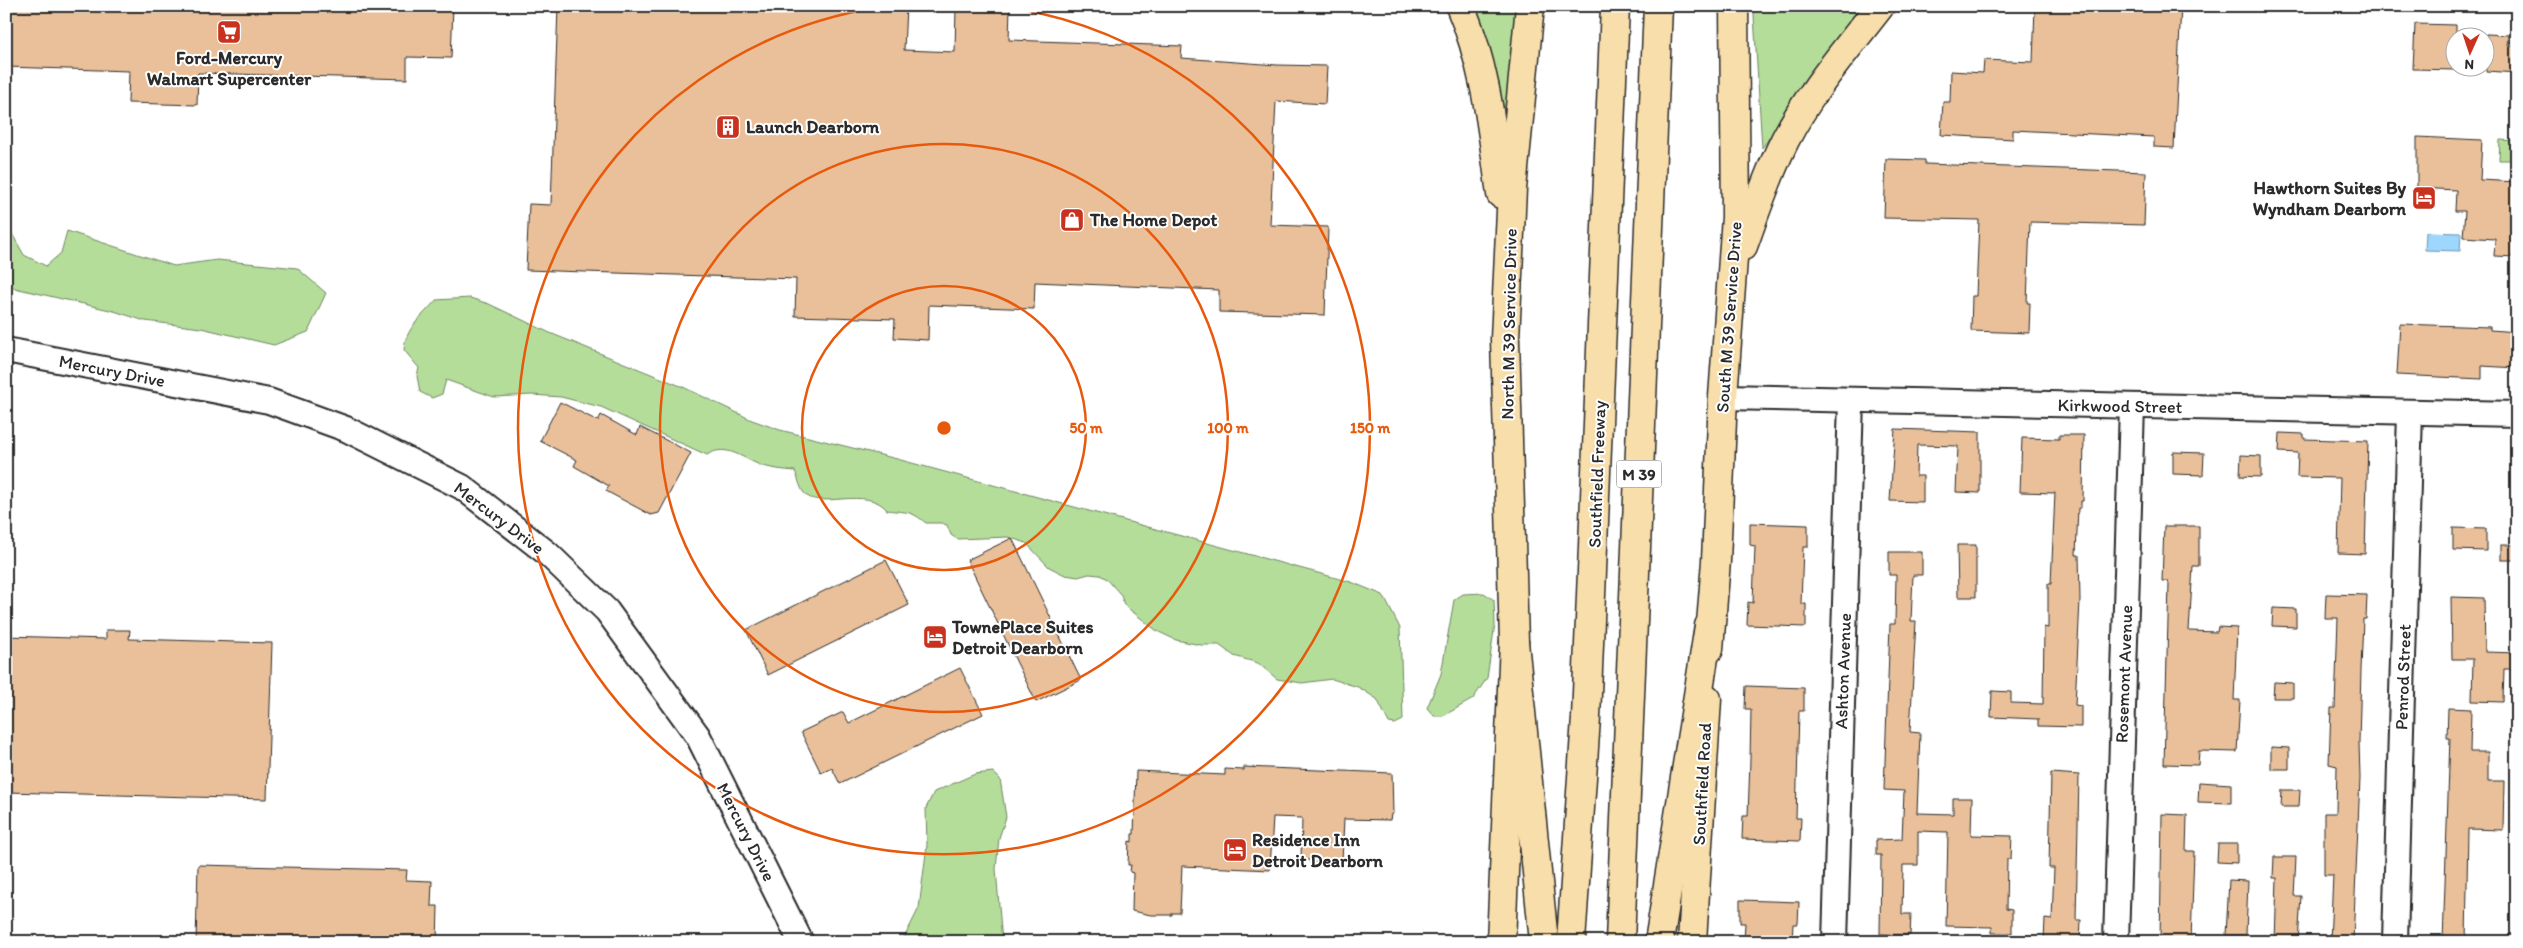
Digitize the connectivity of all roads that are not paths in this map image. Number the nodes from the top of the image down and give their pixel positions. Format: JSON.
{"nodes":[{"id":1,"x":1460,"y":6,"type":"edge"},
{"id":2,"x":1530,"y":6,"type":"edge"},
{"id":3,"x":1615,"y":6,"type":"edge"},
{"id":4,"x":1658,"y":6,"type":"edge"},
{"id":5,"x":1734,"y":6,"type":"edge"},
{"id":6,"x":1880,"y":6,"type":"edge"},
{"id":7,"x":1731,"y":299,"type":"junction"},
{"id":8,"x":1505,"y":339,"type":"junction"},
{"id":9,"x":6,"y":350,"type":"edge"},
{"id":10,"x":1723,"y":397,"type":"junction"},
{"id":11,"x":1851,"y":400,"type":"junction"},
{"id":12,"x":2132,"y":406,"type":"junction"},
{"id":13,"x":2410,"y":412,"type":"junction"},
{"id":14,"x":2517,"y":414,"type":"edge"},
{"id":15,"x":1710,"y":626,"type":"junction"},
{"id":16,"x":1514,"y":642,"type":"junction"},
{"id":17,"x":801,"y":942,"type":"edge"},
{"id":18,"x":1501,"y":942,"type":"edge"},
{"id":19,"x":1544,"y":942,"type":"edge"},
{"id":20,"x":1571,"y":942,"type":"edge"},
{"id":21,"x":1620,"y":942,"type":"edge"},
{"id":22,"x":1659,"y":942,"type":"edge"},
{"id":23,"x":1692,"y":942,"type":"edge"},
{"id":24,"x":1835,"y":942,"type":"edge"},
{"id":25,"x":2116,"y":942,"type":"edge"},
{"id":26,"x":2396,"y":942,"type":"edge"}],
"edges":[{"from":1,"to":8,"type":"main road"},
{"from":2,"to":8,"type":"main road","name":"North M 39 Service Drive"},
{"from":3,"to":20,"type":"main road","name":"Southfield Freeway","number":"M 39"},
{"from":4,"to":21,"type":"main road","number":"M 39"},
{"from":5,"to":7,"type":"main road","name":"South M 39 Service Drive"},
{"from":6,"to":7,"type":"main road"},
{"from":7,"to":10,"type":"main road","name":"South M 39 Service Drive"},
{"from":8,"to":16,"type":"main road","name":"North M 39 Service Drive"},
{"from":9,"to":17,"type":"street","name":"Mercury Drive"},
{"from":10,"to":11,"type":"street","name":"Kirkwood Street"},
{"from":10,"to":15,"type":"main road","name":"South M 39 Service Drive"},
{"from":11,"to":12,"type":"street","name":"Kirkwood Street"},
{"from":11,"to":24,"type":"street","name":"Ashton Avenue"},
{"from":12,"to":13,"type":"street","name":"Kirkwood Street"},
{"from":12,"to":25,"type":"street","name":"Rosemont Avenue"},
{"from":13,"to":14,"type":"street","name":"Kirkwood Street"},
{"from":13,"to":26,"type":"street","name":"Penrod Street"},
{"from":15,"to":22,"type":"main road"},
{"from":15,"to":23,"type":"main road","name":"Southfield Road"},
{"from":16,"to":18,"type":"main road"},
{"from":16,"to":19,"type":"main road"}]}
